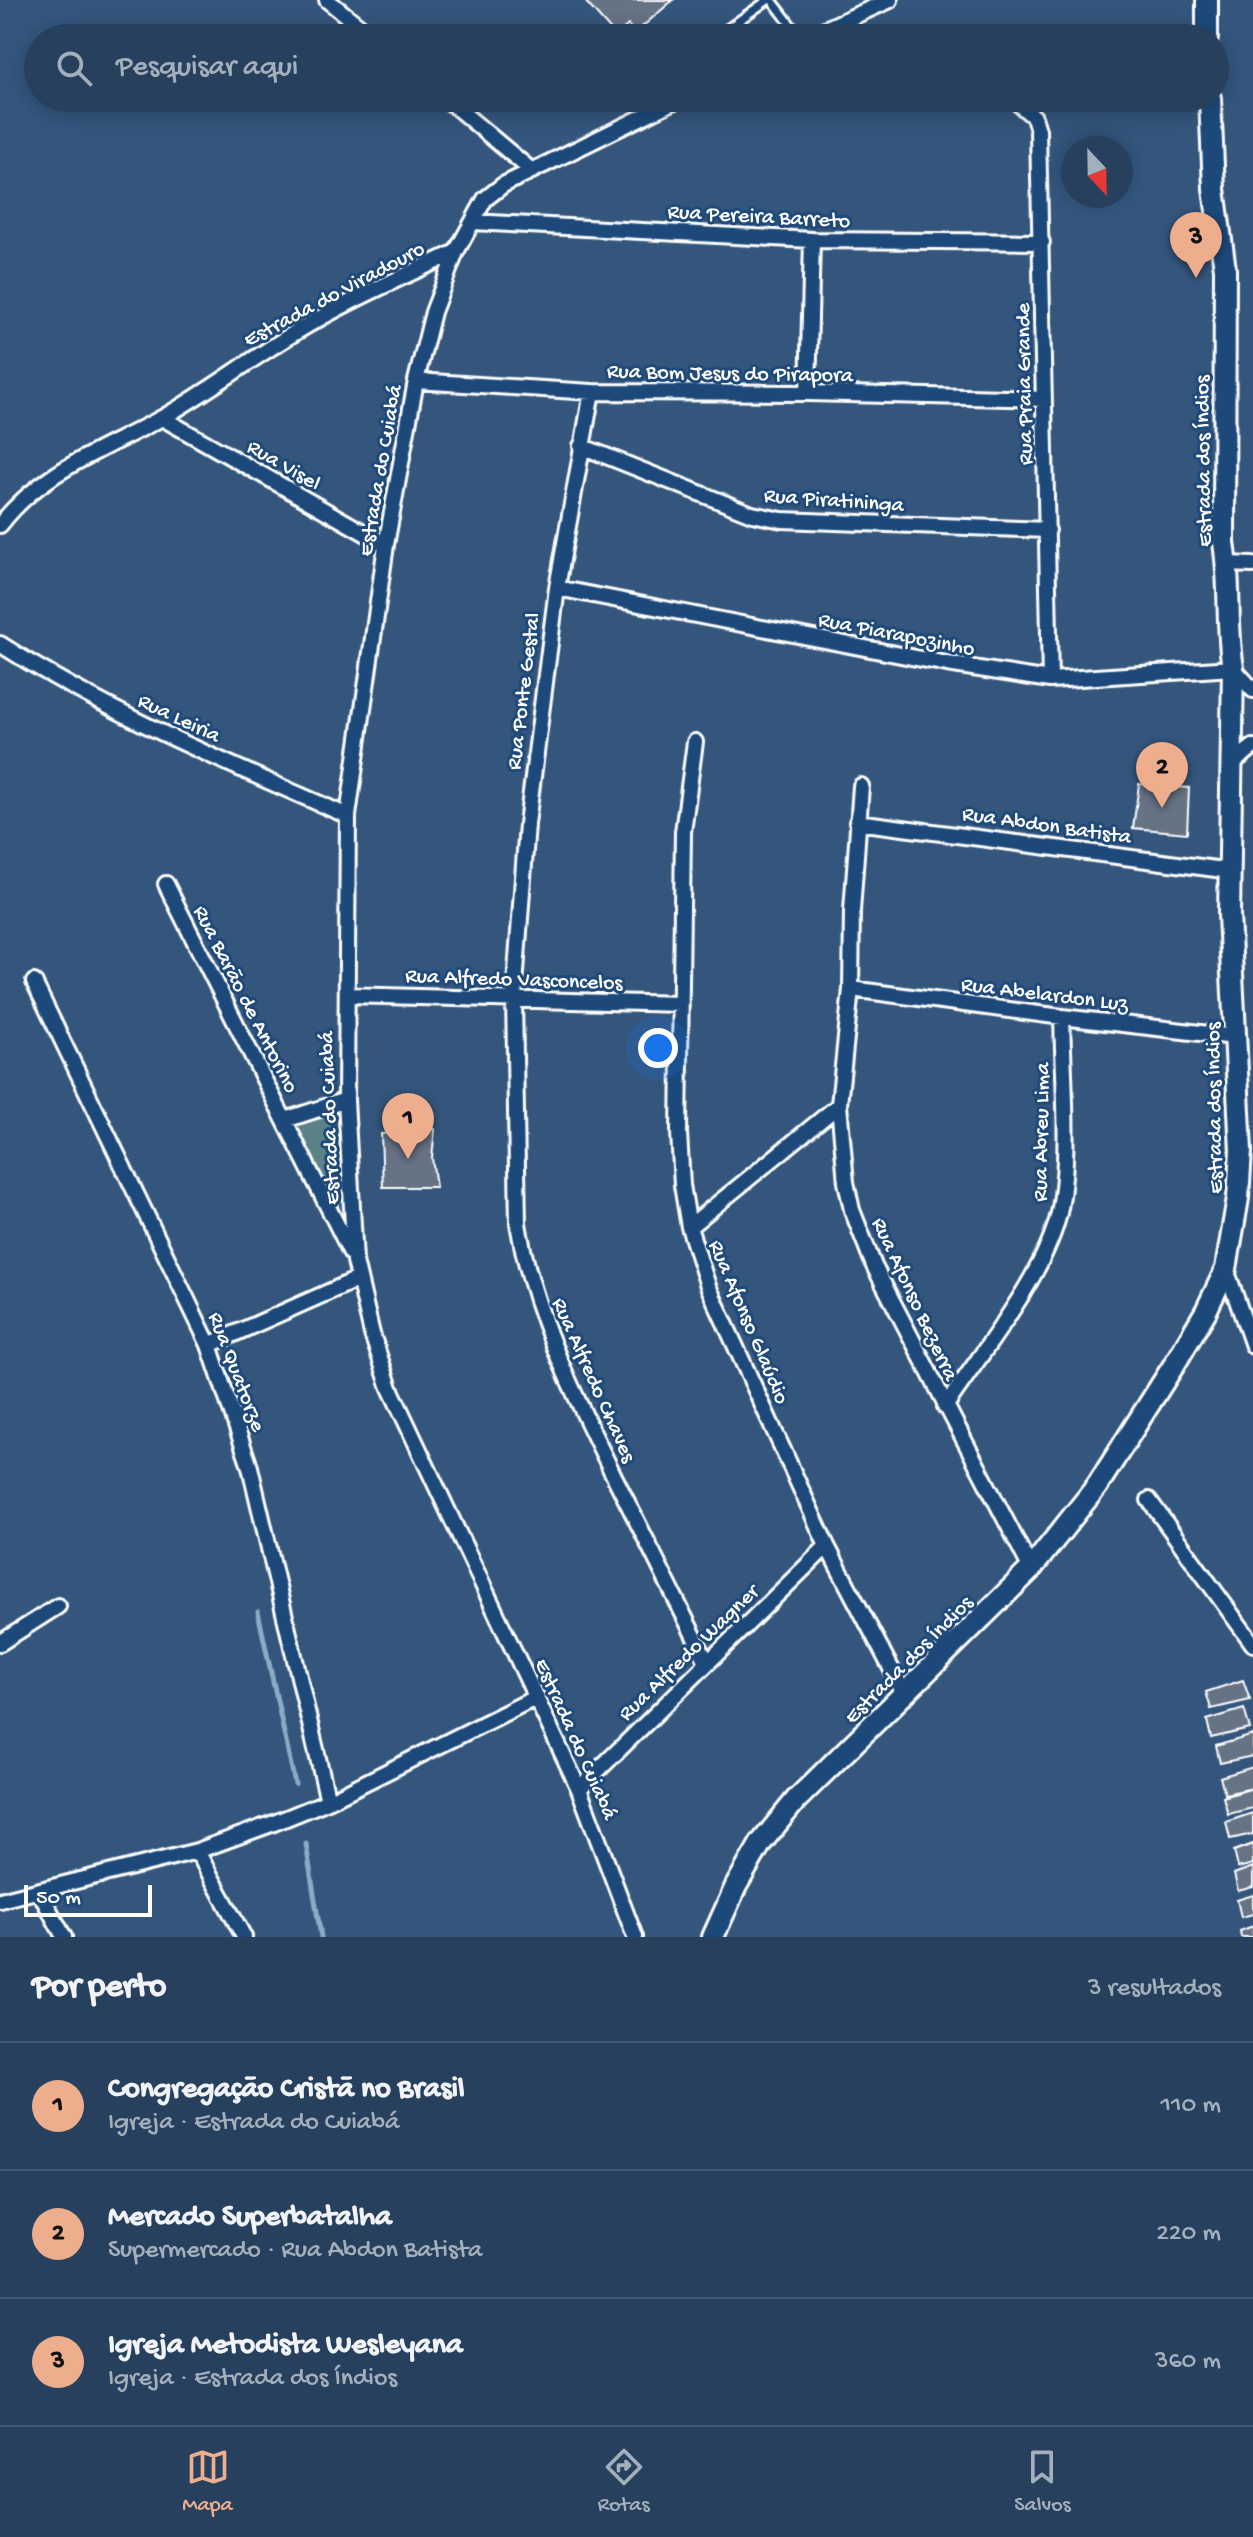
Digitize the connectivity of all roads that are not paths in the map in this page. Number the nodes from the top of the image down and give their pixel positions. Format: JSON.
{"nodes":[{"id":1,"x":327,"y":0,"type":"edge"},
{"id":2,"x":770,"y":0,"type":"edge"},
{"id":3,"x":890,"y":0,"type":"edge"},
{"id":4,"x":1207,"y":0,"type":"edge"},
{"id":5,"x":357,"y":24,"type":"edge"},
{"id":6,"x":735,"y":24,"type":"edge"},
{"id":7,"x":791,"y":24,"type":"edge"},
{"id":8,"x":835,"y":24,"type":"edge"},
{"id":9,"x":1207,"y":24,"type":"edge"},
{"id":10,"x":462,"y":112,"type":"edge"},
{"id":11,"x":652,"y":112,"type":"edge"},
{"id":12,"x":1028,"y":112,"type":"edge"},
{"id":13,"x":1211,"y":112,"type":"edge"},
{"id":14,"x":532,"y":171,"type":"junction"},
{"id":15,"x":473,"y":222,"type":"junction"},
{"id":16,"x":812,"y":240,"type":"junction"},
{"id":17,"x":1042,"y":242,"type":"junction"},
{"id":18,"x":456,"y":252,"type":"junction"},
{"id":19,"x":416,"y":381,"type":"junction"},
{"id":20,"x":592,"y":392,"type":"junction"},
{"id":21,"x":808,"y":393,"type":"junction"},
{"id":22,"x":1044,"y":399,"type":"junction"},
{"id":23,"x":162,"y":418,"type":"junction"},
{"id":24,"x":581,"y":446,"type":"junction"},
{"id":25,"x":0,"y":525,"type":"edge"},
{"id":26,"x":1048,"y":530,"type":"junction"},
{"id":27,"x":386,"y":545,"type":"junction"},
{"id":28,"x":1228,"y":564,"type":"junction"},
{"id":29,"x":1253,"y":565,"type":"edge"},
{"id":30,"x":557,"y":588,"type":"junction"},
{"id":31,"x":0,"y":644,"type":"edge"},
{"id":32,"x":1233,"y":668,"type":"junction"},
{"id":33,"x":1050,"y":680,"type":"junction"},
{"id":34,"x":1253,"y":690,"type":"edge"},
{"id":35,"x":695,"y":742,"type":"dead end"},
{"id":36,"x":1253,"y":747,"type":"edge"},
{"id":37,"x":1230,"y":765,"type":"junction"},
{"id":38,"x":861,"y":786,"type":"dead end"},
{"id":39,"x":348,"y":816,"type":"junction"},
{"id":40,"x":857,"y":822,"type":"junction"},
{"id":41,"x":1231,"y":871,"type":"junction"},
{"id":42,"x":166,"y":884,"type":"dead end"},
{"id":43,"x":34,"y":982,"type":"dead end"},
{"id":44,"x":851,"y":989,"type":"junction"},
{"id":45,"x":347,"y":995,"type":"junction"},
{"id":46,"x":514,"y":999,"type":"junction"},
{"id":47,"x":680,"y":1004,"type":"junction"},
{"id":48,"x":1062,"y":1017,"type":"junction"},
{"id":49,"x":1235,"y":1037,"type":"junction"},
{"id":50,"x":346,"y":1100,"type":"junction"},
{"id":51,"x":839,"y":1105,"type":"junction"},
{"id":52,"x":285,"y":1120,"type":"junction"},
{"id":53,"x":689,"y":1227,"type":"junction"},
{"id":54,"x":355,"y":1261,"type":"junction"},
{"id":55,"x":1226,"y":1269,"type":"junction"},
{"id":56,"x":358,"y":1279,"type":"junction"},
{"id":57,"x":209,"y":1345,"type":"junction"},
{"id":58,"x":1253,"y":1346,"type":"edge"},
{"id":59,"x":945,"y":1407,"type":"junction"},
{"id":60,"x":1149,"y":1500,"type":"dead end"},
{"id":61,"x":827,"y":1546,"type":"junction"},
{"id":62,"x":1031,"y":1569,"type":"junction"},
{"id":63,"x":58,"y":1606,"type":"dead end"},
{"id":64,"x":0,"y":1643,"type":"edge"},
{"id":65,"x":1253,"y":1644,"type":"edge"},
{"id":66,"x":707,"y":1662,"type":"junction"},
{"id":67,"x":905,"y":1695,"type":"junction"},
{"id":68,"x":537,"y":1697,"type":"junction"},
{"id":69,"x":579,"y":1789,"type":"junction"},
{"id":70,"x":328,"y":1801,"type":"junction"},
{"id":71,"x":197,"y":1851,"type":"junction"},
{"id":72,"x":39,"y":1891,"type":"junction"},
{"id":73,"x":0,"y":1900,"type":"edge"},
{"id":74,"x":64,"y":1937,"type":"edge"},
{"id":75,"x":244,"y":1937,"type":"edge"},
{"id":76,"x":635,"y":1937,"type":"edge"},
{"id":77,"x":713,"y":1937,"type":"edge"}],
"edges":[{"from":1,"to":5,"type":"street"},
{"from":2,"to":6,"type":"lane"},
{"from":2,"to":7,"type":"lane"},
{"from":3,"to":8,"type":"street"},
{"from":4,"to":9,"type":"street"},
{"from":10,"to":14,"type":"street"},
{"from":11,"to":14,"type":"street","name":"Estrada do Viradouro"},
{"from":12,"to":17,"type":"street","name":"Rua Praia Grande"},
{"from":13,"to":28,"type":"street","name":"Estrada dos Índios"},
{"from":14,"to":15,"type":"street","name":"Estrada do Viradouro"},
{"from":15,"to":16,"type":"street","name":"Rua Pereira Barreto"},
{"from":15,"to":18,"type":"street","name":"Estrada do Viradouro"},
{"from":16,"to":17,"type":"street","name":"Rua Pereira Barreto"},
{"from":16,"to":21,"type":"street"},
{"from":17,"to":22,"type":"street","name":"Rua Praia Grande"},
{"from":18,"to":19,"type":"street","name":"Estrada do Cuiabá"},
{"from":18,"to":23,"type":"street","name":"Estrada do Viradouro"},
{"from":19,"to":20,"type":"street","name":"Rua Bom Jesus do Pirapora"},
{"from":19,"to":27,"type":"street","name":"Estrada do Cuiabá"},
{"from":20,"to":21,"type":"street","name":"Rua Bom Jesus do Pirapora"},
{"from":20,"to":24,"type":"street","name":"Rua Ponte Gestal"},
{"from":21,"to":22,"type":"street","name":"Rua Bom Jesus do Pirapora"},
{"from":22,"to":26,"type":"street","name":"Rua Praia Grande"},
{"from":23,"to":25,"type":"street","name":"Estrada do Viradouro"},
{"from":23,"to":27,"type":"street","name":"Rua Visel"},
{"from":24,"to":26,"type":"street","name":"Rua Piratininga"},
{"from":24,"to":30,"type":"street","name":"Rua Ponte Gestal"},
{"from":26,"to":33,"type":"street","name":"Rua Praia Grande"},
{"from":27,"to":39,"type":"street","name":"Estrada do Cuiabá"},
{"from":28,"to":29,"type":"street"},
{"from":28,"to":32,"type":"street","name":"Estrada dos Índios"},
{"from":30,"to":33,"type":"street","name":"Rua Piarapozinho"},
{"from":30,"to":46,"type":"street","name":"Rua Ponte Gestal"},
{"from":31,"to":39,"type":"street","name":"Rua Leiria"},
{"from":32,"to":33,"type":"street","name":"Rua Piarapozinho"},
{"from":32,"to":34,"type":"street"},
{"from":32,"to":37,"type":"street","name":"Estrada dos Índios"},
{"from":35,"to":47,"type":"street","name":"Rua Afonso Glaúdio"},
{"from":36,"to":37,"type":"street"},
{"from":37,"to":41,"type":"street","name":"Estrada dos Índios"},
{"from":38,"to":40,"type":"street","name":"Rua Afonso Bezerra"},
{"from":39,"to":45,"type":"street","name":"Estrada do Cuiabá"},
{"from":40,"to":41,"type":"street","name":"Rua Abdon Batista"},
{"from":40,"to":44,"type":"street","name":"Rua Afonso Bezerra"},
{"from":41,"to":49,"type":"street","name":"Estrada dos Índios"},
{"from":42,"to":52,"type":"street","name":"Rua Barão de Antorino"},
{"from":43,"to":57,"type":"street","name":"Rua Quatorze"},
{"from":44,"to":48,"type":"street","name":"Rua Abelardon Luz"},
{"from":44,"to":51,"type":"street","name":"Rua Afonso Bezerra"},
{"from":45,"to":46,"type":"street","name":"Rua Alfredo Vasconcelos"},
{"from":45,"to":50,"type":"street","name":"Estrada do Cuiabá"},
{"from":46,"to":47,"type":"street","name":"Rua Alfredo Vasconcelos"},
{"from":46,"to":66,"type":"street","name":"Rua Alfredo Chaves"},
{"from":47,"to":53,"type":"street","name":"Rua Afonso Glaúdio"},
{"from":48,"to":49,"type":"street","name":"Rua Abelardon Luz"},
{"from":48,"to":59,"type":"street","name":"Rua Abreu Lima"},
{"from":49,"to":55,"type":"street","name":"Estrada dos Índios"},
{"from":50,"to":52,"type":"street"},
{"from":50,"to":54,"type":"street","name":"Estrada do Cuiabá"},
{"from":51,"to":53,"type":"street"},
{"from":51,"to":59,"type":"street","name":"Rua Afonso Bezerra"},
{"from":52,"to":54,"type":"street","name":"Rua Barão de Antorino"},
{"from":53,"to":61,"type":"street","name":"Rua Afonso Glaúdio"},
{"from":54,"to":56,"type":"street","name":"Estrada do Cuiabá"},
{"from":55,"to":58,"type":"street"},
{"from":55,"to":62,"type":"street","name":"Estrada dos Índios"},
{"from":56,"to":57,"type":"street"},
{"from":56,"to":68,"type":"street","name":"Estrada do Cuiabá"},
{"from":57,"to":70,"type":"street","name":"Rua Quatorze"},
{"from":59,"to":62,"type":"street","name":"Rua Afonso Bezerra"},
{"from":60,"to":65,"type":"street"},
{"from":61,"to":66,"type":"street","name":"Rua Alfredo Wagner"},
{"from":61,"to":67,"type":"street","name":"Rua Afonso Glaúdio"},
{"from":62,"to":67,"type":"street","name":"Estrada dos Índios"},
{"from":63,"to":64,"type":"street"},
{"from":66,"to":69,"type":"street","name":"Rua Alfredo Wagner"},
{"from":67,"to":77,"type":"street","name":"Estrada dos Índios"},
{"from":68,"to":69,"type":"street","name":"Estrada do Cuiabá"},
{"from":68,"to":70,"type":"street"},
{"from":69,"to":76,"type":"street","name":"Estrada do Cuiabá"},
{"from":70,"to":71,"type":"street"},
{"from":71,"to":72,"type":"street"},
{"from":71,"to":75,"type":"street"},
{"from":72,"to":73,"type":"street"},
{"from":72,"to":74,"type":"street"}]}
